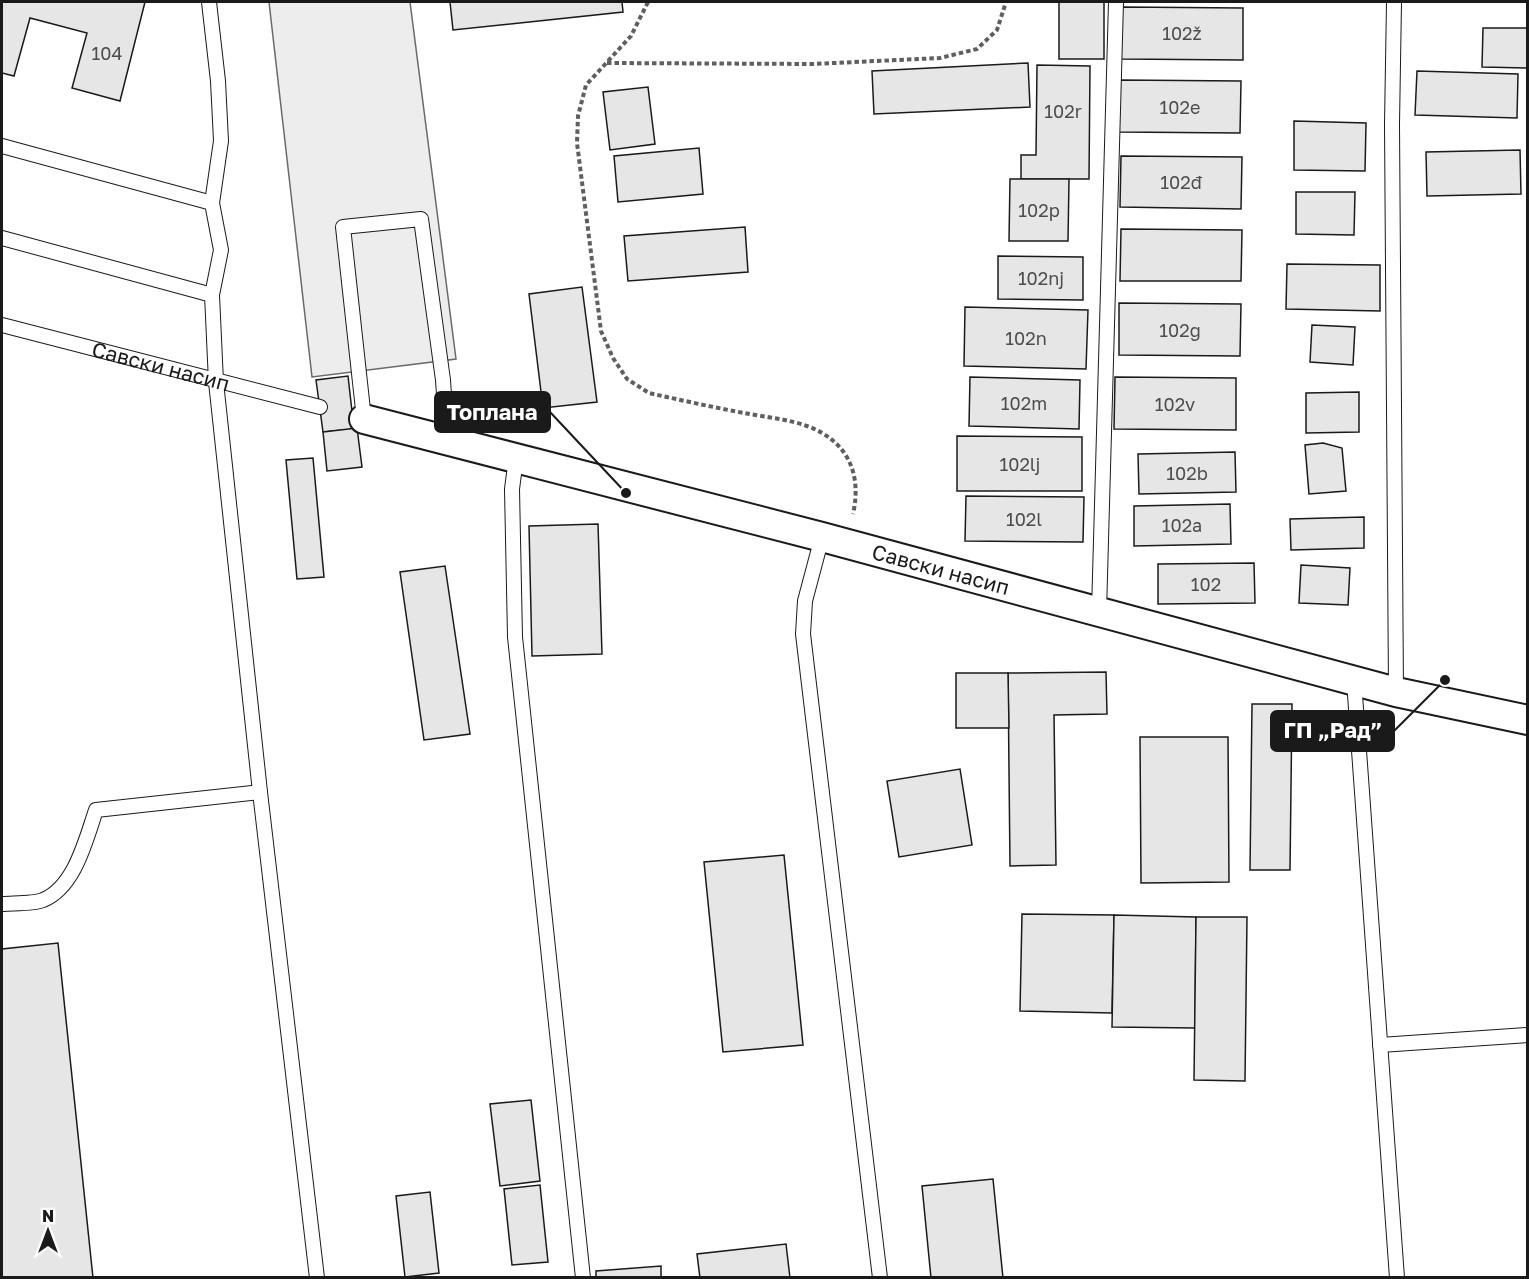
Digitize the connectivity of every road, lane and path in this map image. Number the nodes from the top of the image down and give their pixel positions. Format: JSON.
{"nodes":[{"id":1,"x":209,"y":2,"type":"edge"},
{"id":2,"x":648,"y":2,"type":"edge"},
{"id":3,"x":1006,"y":2,"type":"edge"},
{"id":4,"x":1116,"y":2,"type":"edge"},
{"id":5,"x":1394,"y":2,"type":"edge"},
{"id":6,"x":606,"y":63,"type":"junction"},
{"id":7,"x":2,"y":146,"type":"edge"},
{"id":8,"x":212,"y":203,"type":"junction"},
{"id":9,"x":2,"y":238,"type":"edge"},
{"id":10,"x":212,"y":295,"type":"junction"},
{"id":11,"x":2,"y":325,"type":"edge"},
{"id":12,"x":216,"y":382,"type":"junction"},
{"id":13,"x":320,"y":407,"type":"dead end"},
{"id":14,"x":359,"y":417,"type":"joint"},
{"id":15,"x":447,"y":439,"type":"junction"},
{"id":16,"x":516,"y":458,"type":"junction"},
{"id":17,"x":834,"y":541,"type":"junction"},
{"id":18,"x":1099,"y":612,"type":"junction"},
{"id":19,"x":1354,"y":681,"type":"junction"},
{"id":20,"x":1396,"y":692,"type":"junction"},
{"id":21,"x":1527,"y":720,"type":"edge"},
{"id":22,"x":260,"y":792,"type":"junction"},
{"id":23,"x":2,"y":904,"type":"edge"},
{"id":24,"x":1527,"y":1035,"type":"edge"},
{"id":25,"x":1380,"y":1045,"type":"junction"},
{"id":26,"x":317,"y":1278,"type":"edge"},
{"id":27,"x":583,"y":1278,"type":"edge"},
{"id":28,"x":880,"y":1278,"type":"edge"},
{"id":29,"x":1398,"y":1278,"type":"edge"}],
"edges":[{"from":1,"to":8,"type":"lane"},
{"from":2,"to":6,"type":"path"},
{"from":3,"to":6,"type":"path"},
{"from":4,"to":18,"type":"lane"},
{"from":5,"to":20,"type":"lane"},
{"from":6,"to":17,"type":"path"},
{"from":7,"to":8,"type":"lane"},
{"from":8,"to":10,"type":"lane"},
{"from":9,"to":10,"type":"lane"},
{"from":10,"to":12,"type":"lane"},
{"from":11,"to":12,"type":"lane","name":"Савски насип"},
{"from":12,"to":13,"type":"lane","name":"Савски насип"},
{"from":12,"to":22,"type":"lane"},
{"from":14,"to":15,"type":"street","name":"Савски насип"},
{"from":14,"to":15,"type":"lane"},
{"from":15,"to":16,"type":"street","name":"Савски насип"},
{"from":16,"to":17,"type":"street","name":"Савски насип"},
{"from":16,"to":27,"type":"lane"},
{"from":17,"to":18,"type":"street","name":"Савски насип"},
{"from":17,"to":28,"type":"lane"},
{"from":18,"to":19,"type":"street","name":"Савски насип"},
{"from":19,"to":20,"type":"street","name":"Савски насип"},
{"from":19,"to":25,"type":"lane"},
{"from":20,"to":21,"type":"street","name":"Савски насип"},
{"from":22,"to":23,"type":"lane"},
{"from":22,"to":26,"type":"lane"},
{"from":24,"to":25,"type":"lane"},
{"from":25,"to":29,"type":"lane"}]}
